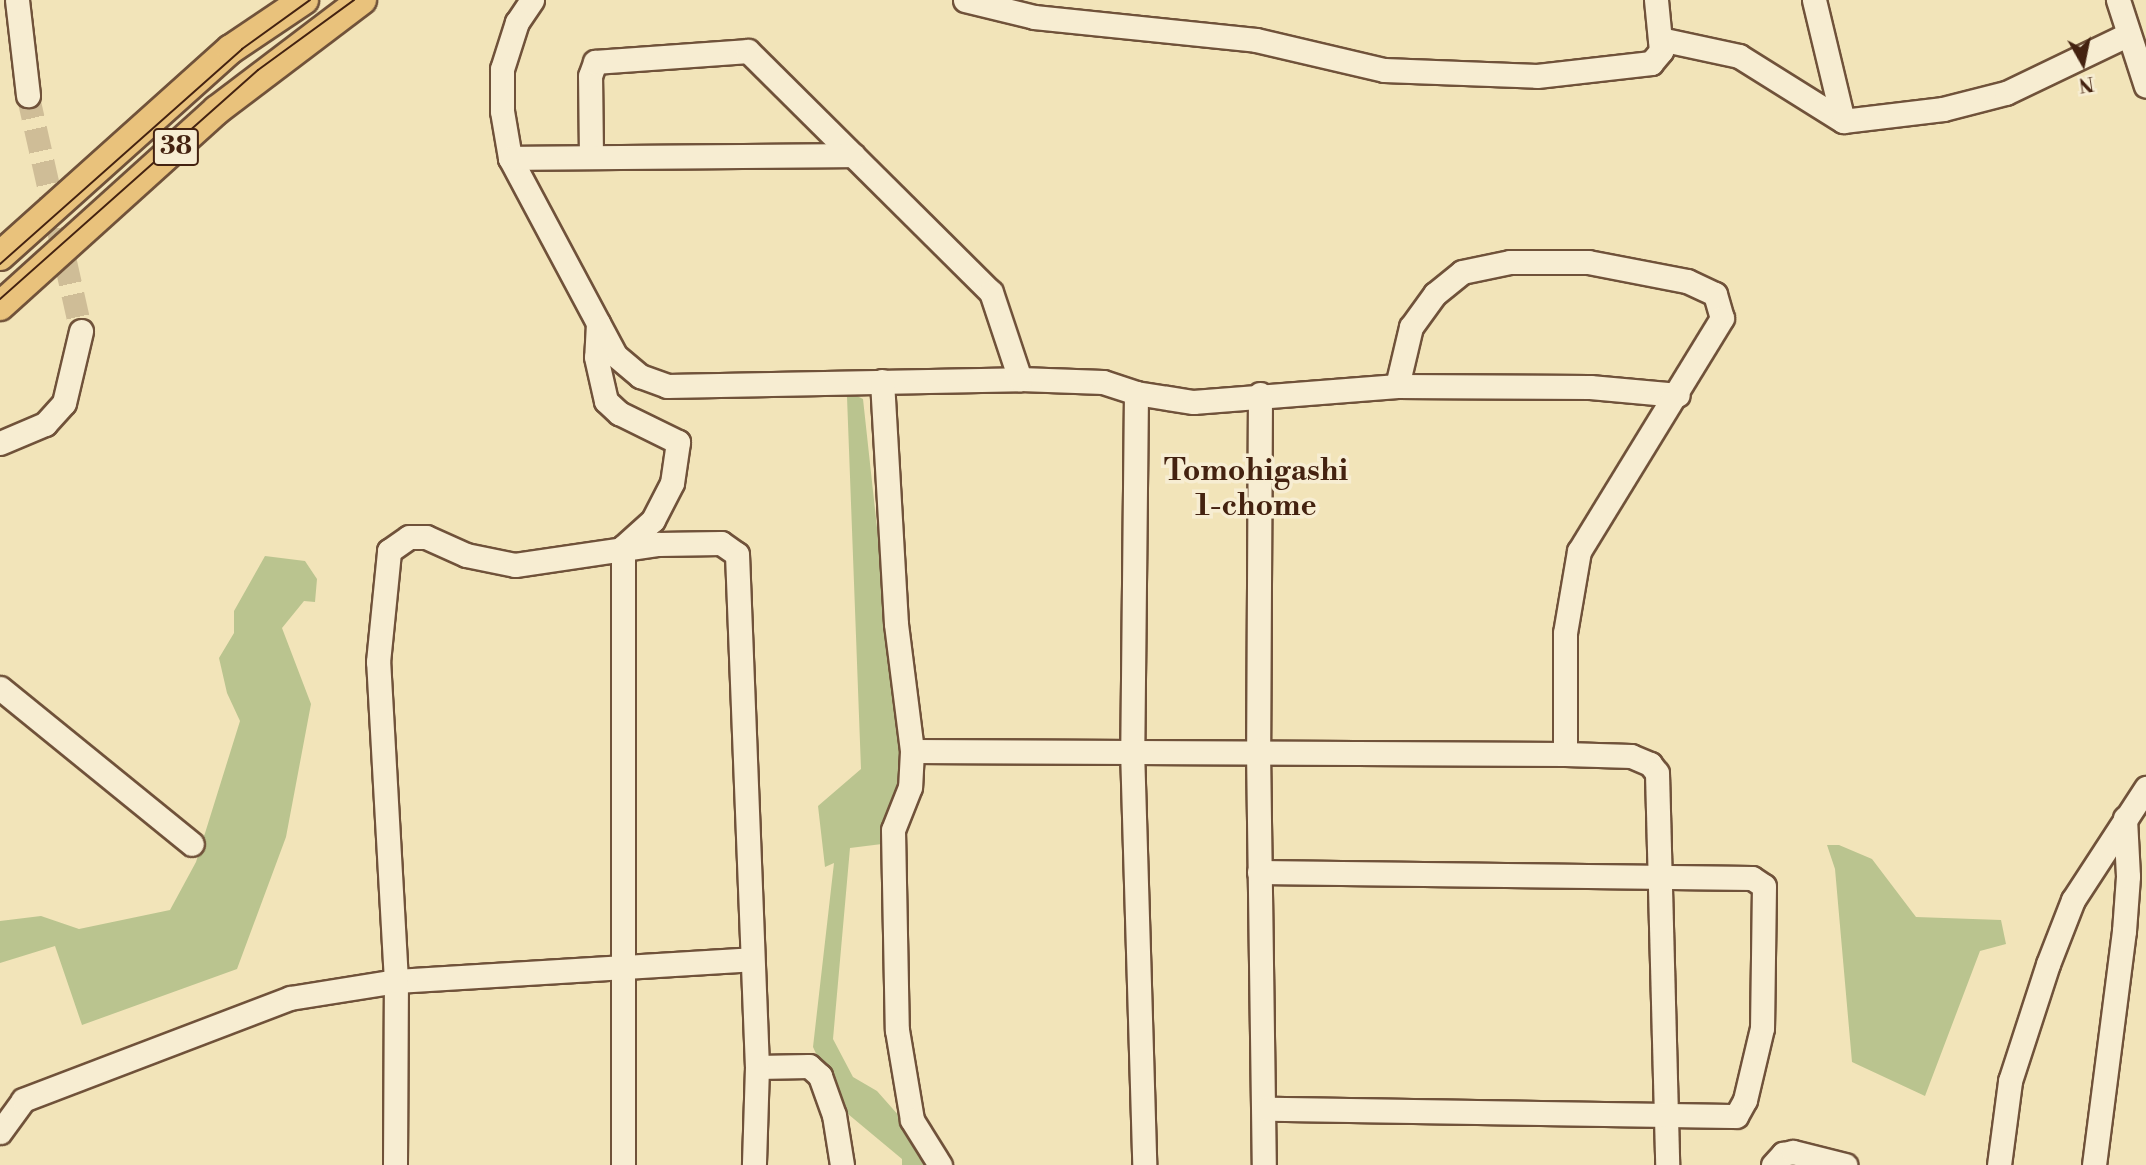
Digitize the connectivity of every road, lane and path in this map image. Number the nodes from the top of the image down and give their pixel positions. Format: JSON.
{"nodes":[{"id":1,"x":16,"y":0,"type":"edge"},
{"id":2,"x":304,"y":0,"type":"edge"},
{"id":3,"x":362,"y":0,"type":"edge"},
{"id":4,"x":532,"y":0,"type":"edge"},
{"id":5,"x":965,"y":0,"type":"edge"},
{"id":6,"x":1656,"y":0,"type":"edge"},
{"id":7,"x":1814,"y":0,"type":"edge"},
{"id":8,"x":2118,"y":0,"type":"edge"},
{"id":9,"x":2129,"y":34,"type":"junction"},
{"id":10,"x":1660,"y":38,"type":"junction"},
{"id":11,"x":2146,"y":86,"type":"edge"},
{"id":12,"x":28,"y":95,"type":"tunnel mouth"},
{"id":13,"x":1843,"y":121,"type":"junction"},
{"id":14,"x":591,"y":155,"type":"junction"},
{"id":15,"x":853,"y":155,"type":"junction"},
{"id":16,"x":510,"y":158,"type":"junction"},
{"id":17,"x":0,"y":256,"type":"edge"},
{"id":18,"x":0,"y":306,"type":"edge"},
{"id":19,"x":598,"y":320,"type":"junction"},
{"id":20,"x":82,"y":331,"type":"tunnel mouth"},
{"id":21,"x":1020,"y":379,"type":"junction"},
{"id":22,"x":882,"y":381,"type":"junction"},
{"id":23,"x":1397,"y":386,"type":"junction"},
{"id":24,"x":1136,"y":393,"type":"junction"},
{"id":25,"x":1260,"y":394,"type":"junction"},
{"id":26,"x":1678,"y":395,"type":"junction"},
{"id":27,"x":0,"y":443,"type":"edge"},
{"id":28,"x":623,"y":548,"type":"junction"},
{"id":29,"x":0,"y":688,"type":"edge"},
{"id":30,"x":1132,"y":749,"type":"junction"},
{"id":31,"x":1258,"y":749,"type":"junction"},
{"id":32,"x":912,"y":751,"type":"junction"},
{"id":33,"x":1564,"y":754,"type":"junction"},
{"id":34,"x":2146,"y":788,"type":"edge"},
{"id":35,"x":2125,"y":818,"type":"junction"},
{"id":36,"x":192,"y":844,"type":"dead end"},
{"id":37,"x":1259,"y":872,"type":"junction"},
{"id":38,"x":1660,"y":875,"type":"junction"},
{"id":39,"x":2135,"y":931,"type":"edge"},
{"id":40,"x":751,"y":959,"type":"junction"},
{"id":41,"x":625,"y":970,"type":"junction"},
{"id":42,"x":396,"y":981,"type":"junction"},
{"id":43,"x":757,"y":1067,"type":"junction"},
{"id":44,"x":1265,"y":1108,"type":"junction"},
{"id":45,"x":1666,"y":1115,"type":"junction"},
{"id":46,"x":0,"y":1132,"type":"edge"},
{"id":47,"x":395,"y":1165,"type":"edge"},
{"id":48,"x":624,"y":1165,"type":"edge"},
{"id":49,"x":754,"y":1165,"type":"edge"},
{"id":50,"x":842,"y":1165,"type":"edge"},
{"id":51,"x":940,"y":1165,"type":"edge"},
{"id":52,"x":1144,"y":1165,"type":"edge"},
{"id":53,"x":1264,"y":1165,"type":"edge"},
{"id":54,"x":1667,"y":1165,"type":"edge"},
{"id":55,"x":1773,"y":1165,"type":"edge"},
{"id":56,"x":1844,"y":1165,"type":"edge"},
{"id":57,"x":1999,"y":1165,"type":"edge"},
{"id":58,"x":2094,"y":1165,"type":"edge"}],
"edges":[{"from":1,"to":12,"type":"street"},
{"from":2,"to":17,"type":"main road","number":"38"},
{"from":3,"to":18,"type":"main road","number":"38"},
{"from":4,"to":16,"type":"street"},
{"from":5,"to":10,"type":"street"},
{"from":6,"to":10,"type":"street"},
{"from":7,"to":13,"type":"street"},
{"from":8,"to":9,"type":"street"},
{"from":9,"to":11,"type":"street"},
{"from":9,"to":13,"type":"street"},
{"from":10,"to":13,"type":"street"},
{"from":14,"to":15,"type":"street"},
{"from":14,"to":15,"type":"street"},
{"from":14,"to":16,"type":"street"},
{"from":15,"to":21,"type":"street"},
{"from":16,"to":19,"type":"street"},
{"from":19,"to":22,"type":"street"},
{"from":19,"to":28,"type":"street"},
{"from":20,"to":27,"type":"street"},
{"from":21,"to":22,"type":"street"},
{"from":21,"to":24,"type":"street"},
{"from":22,"to":32,"type":"street"},
{"from":23,"to":25,"type":"street"},
{"from":23,"to":26,"type":"street"},
{"from":23,"to":26,"type":"street"},
{"from":24,"to":25,"type":"street"},
{"from":24,"to":30,"type":"street"},
{"from":25,"to":31,"type":"street"},
{"from":26,"to":33,"type":"street"},
{"from":28,"to":40,"type":"street"},
{"from":28,"to":41,"type":"street"},
{"from":28,"to":42,"type":"street"},
{"from":29,"to":36,"type":"street"},
{"from":30,"to":31,"type":"street"},
{"from":30,"to":32,"type":"street"},
{"from":30,"to":52,"type":"street"},
{"from":31,"to":33,"type":"street"},
{"from":31,"to":37,"type":"street"},
{"from":32,"to":51,"type":"street"},
{"from":33,"to":38,"type":"street"},
{"from":34,"to":35,"type":"street"},
{"from":35,"to":39,"type":"street"},
{"from":35,"to":57,"type":"street"},
{"from":37,"to":38,"type":"street"},
{"from":37,"to":44,"type":"street"},
{"from":38,"to":45,"type":"street"},
{"from":38,"to":45,"type":"street"},
{"from":39,"to":58,"type":"street"},
{"from":40,"to":41,"type":"street"},
{"from":40,"to":43,"type":"street"},
{"from":41,"to":42,"type":"street"},
{"from":41,"to":48,"type":"street"},
{"from":42,"to":46,"type":"street"},
{"from":42,"to":47,"type":"street"},
{"from":43,"to":49,"type":"street"},
{"from":43,"to":50,"type":"street"},
{"from":44,"to":45,"type":"street"},
{"from":44,"to":53,"type":"street"},
{"from":45,"to":54,"type":"street"},
{"from":55,"to":56,"type":"street"}]}
